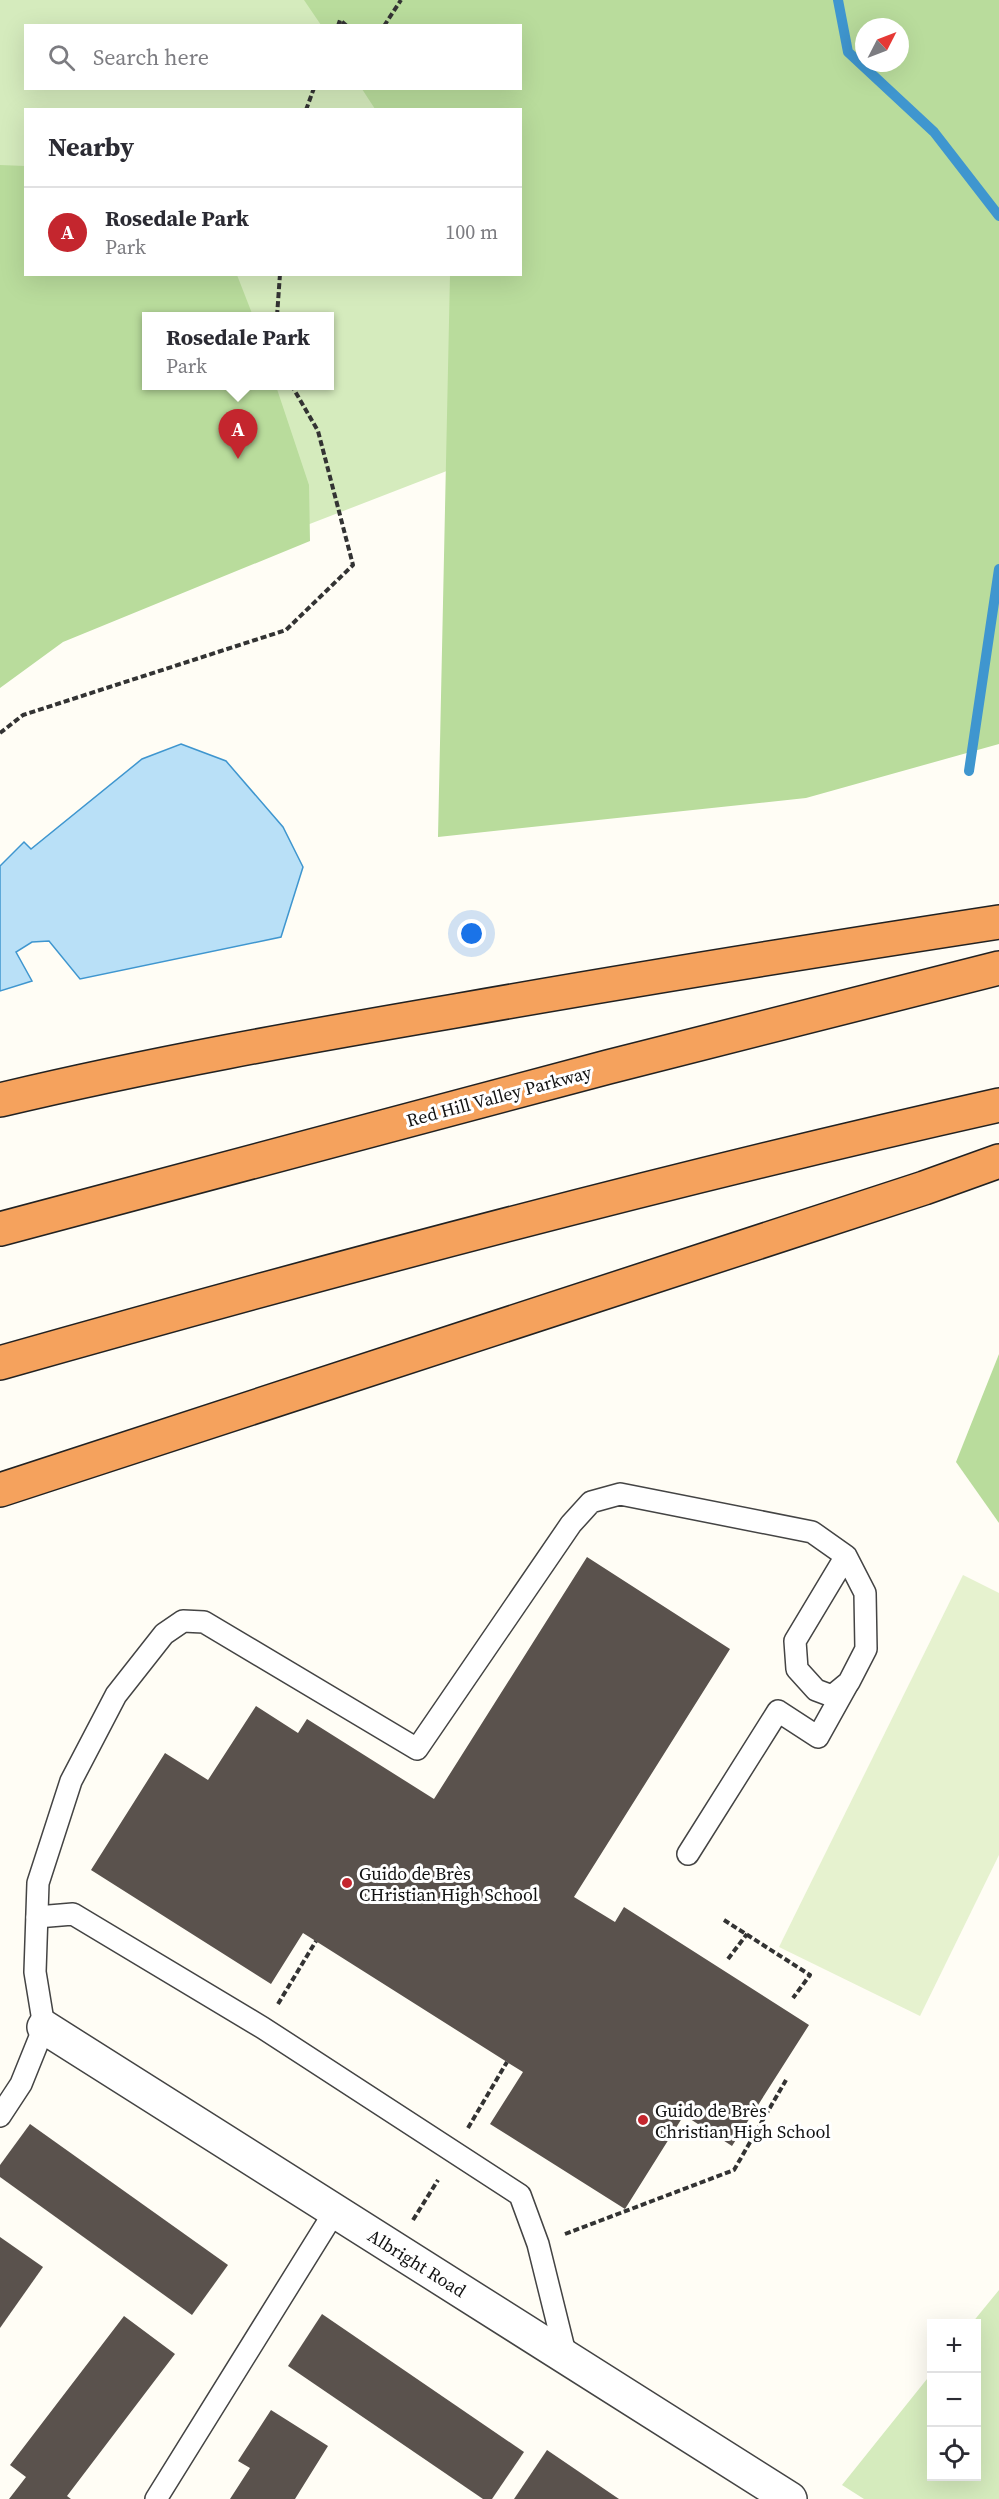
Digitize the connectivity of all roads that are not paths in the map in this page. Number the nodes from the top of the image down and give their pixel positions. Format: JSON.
{"nodes":[{"id":1,"x":999,"y":922,"type":"edge"},
{"id":2,"x":999,"y":969,"type":"edge"},
{"id":3,"x":0,"y":1100,"type":"edge"},
{"id":4,"x":999,"y":1105,"type":"edge"},
{"id":5,"x":999,"y":1161,"type":"edge"},
{"id":6,"x":0,"y":1228,"type":"edge"},
{"id":7,"x":0,"y":1363,"type":"edge"},
{"id":8,"x":0,"y":1490,"type":"edge"},
{"id":9,"x":846,"y":1556,"type":"junction"},
{"id":10,"x":849,"y":1682,"type":"junction"},
{"id":11,"x":688,"y":1854,"type":"dead end"},
{"id":12,"x":37,"y":1917,"type":"junction"},
{"id":13,"x":44,"y":2028,"type":"junction"},
{"id":14,"x":0,"y":2116,"type":"edge"},
{"id":15,"x":335,"y":2211,"type":"junction"},
{"id":16,"x":566,"y":2357,"type":"junction"},
{"id":17,"x":156,"y":2499,"type":"edge"},
{"id":18,"x":790,"y":2499,"type":"edge"}],
"edges":[{"from":1,"to":3,"type":"highway"},
{"from":2,"to":6,"type":"highway","name":"Red Hill Valley Parkway"},
{"from":4,"to":7,"type":"highway"},
{"from":5,"to":8,"type":"highway"},
{"from":9,"to":10,"type":"lane"},
{"from":9,"to":10,"type":"lane"},
{"from":9,"to":12,"type":"lane"},
{"from":10,"to":11,"type":"lane"},
{"from":12,"to":13,"type":"lane"},
{"from":12,"to":16,"type":"lane"},
{"from":13,"to":14,"type":"lane"},
{"from":13,"to":15,"type":"street","name":"Albright Road"},
{"from":15,"to":16,"type":"street","name":"Albright Road"},
{"from":15,"to":17,"type":"lane"},
{"from":16,"to":18,"type":"street","name":"Albright Road"}]}
